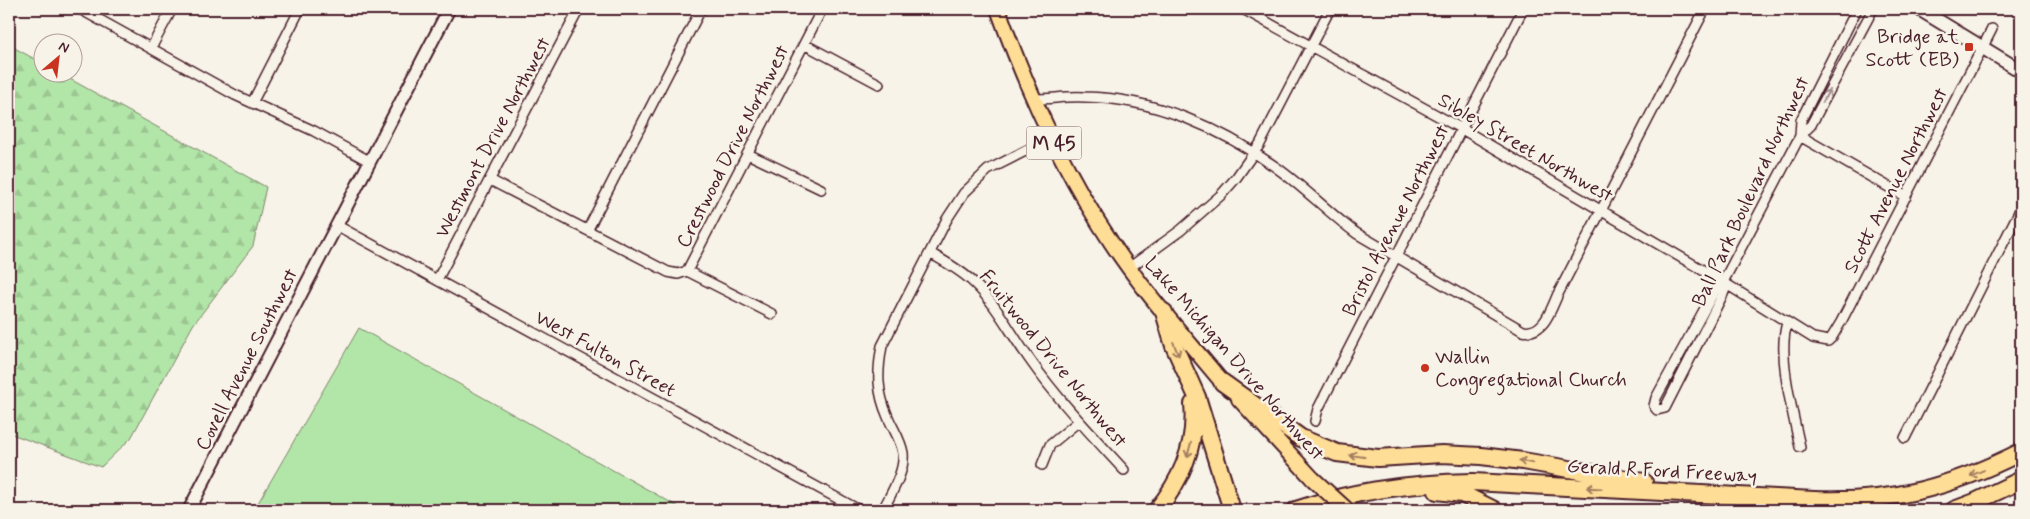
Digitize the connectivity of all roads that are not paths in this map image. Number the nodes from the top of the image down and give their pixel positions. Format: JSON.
{"nodes":[{"id":1,"x":80,"y":9,"type":"edge"},
{"id":2,"x":172,"y":9,"type":"edge"},
{"id":3,"x":300,"y":9,"type":"edge"},
{"id":4,"x":448,"y":9,"type":"edge"},
{"id":5,"x":579,"y":9,"type":"edge"},
{"id":6,"x":701,"y":9,"type":"edge"},
{"id":7,"x":822,"y":9,"type":"edge"},
{"id":8,"x":998,"y":9,"type":"edge"},
{"id":9,"x":1243,"y":9,"type":"edge"},
{"id":10,"x":1330,"y":9,"type":"edge"},
{"id":11,"x":1523,"y":9,"type":"edge"},
{"id":12,"x":1705,"y":9,"type":"edge"},
{"id":13,"x":1857,"y":9,"type":"edge"},
{"id":14,"x":1873,"y":9,"type":"edge"},
{"id":15,"x":1919,"y":9,"type":"edge"},
{"id":16,"x":1992,"y":29,"type":"dead end"},
{"id":17,"x":804,"y":44,"type":"junction"},
{"id":18,"x":1311,"y":46,"type":"junction"},
{"id":19,"x":152,"y":48,"type":"junction"},
{"id":20,"x":1982,"y":48,"type":"junction"},
{"id":21,"x":2021,"y":71,"type":"edge"},
{"id":22,"x":879,"y":84,"type":"dead end"},
{"id":23,"x":1035,"y":99,"type":"junction"},
{"id":24,"x":252,"y":102,"type":"junction"},
{"id":25,"x":1462,"y":129,"type":"junction"},
{"id":26,"x":1800,"y":136,"type":"junction"},
{"id":27,"x":1051,"y":138,"type":"junction"},
{"id":28,"x":1255,"y":153,"type":"junction"},
{"id":29,"x":748,"y":154,"type":"junction"},
{"id":30,"x":369,"y":161,"type":"junction"},
{"id":31,"x":490,"y":180,"type":"junction"},
{"id":32,"x":821,"y":188,"type":"dead end"},
{"id":33,"x":1906,"y":197,"type":"junction"},
{"id":34,"x":2021,"y":208,"type":"edge"},
{"id":35,"x":1601,"y":212,"type":"junction"},
{"id":36,"x":336,"y":225,"type":"junction"},
{"id":37,"x":588,"y":229,"type":"junction"},
{"id":38,"x":930,"y":253,"type":"junction"},
{"id":39,"x":1396,"y":257,"type":"junction"},
{"id":40,"x":1130,"y":268,"type":"junction"},
{"id":41,"x":687,"y":272,"type":"junction"},
{"id":42,"x":437,"y":280,"type":"junction"},
{"id":43,"x":1723,"y":282,"type":"junction"},
{"id":44,"x":1164,"y":312,"type":"junction"},
{"id":45,"x":772,"y":314,"type":"dead end"},
{"id":46,"x":1787,"y":323,"type":"junction"},
{"id":47,"x":1823,"y":341,"type":"joint"},
{"id":48,"x":1222,"y":382,"type":"junction"},
{"id":49,"x":1192,"y":384,"type":"junction"},
{"id":50,"x":1658,"y":410,"type":"dead end"},
{"id":51,"x":1079,"y":421,"type":"junction"},
{"id":52,"x":1315,"y":421,"type":"dead end"},
{"id":53,"x":1904,"y":438,"type":"dead end"},
{"id":54,"x":1800,"y":447,"type":"dead end"},
{"id":55,"x":2021,"y":452,"type":"edge"},
{"id":56,"x":1042,"y":465,"type":"dead end"},
{"id":57,"x":1124,"y":470,"type":"dead end"},
{"id":58,"x":2021,"y":480,"type":"edge"},
{"id":59,"x":1358,"y":494,"type":"junction"},
{"id":60,"x":1712,"y":494,"type":"junction"},
{"id":61,"x":189,"y":510,"type":"edge"},
{"id":62,"x":859,"y":510,"type":"edge"},
{"id":63,"x":883,"y":510,"type":"edge"},
{"id":64,"x":1157,"y":510,"type":"edge"},
{"id":65,"x":1232,"y":510,"type":"edge"},
{"id":66,"x":1296,"y":510,"type":"edge"},
{"id":67,"x":1347,"y":510,"type":"edge"},
{"id":68,"x":1494,"y":510,"type":"edge"},
{"id":69,"x":1954,"y":510,"type":"edge"}],
"edges":[{"from":1,"to":19,"type":"street"},
{"from":2,"to":19,"type":"street"},
{"from":3,"to":24,"type":"street"},
{"from":4,"to":30,"type":"street","name":"Covell Avenue Southwest"},
{"from":5,"to":31,"type":"street","name":"Westmont Drive Northwest"},
{"from":6,"to":37,"type":"street"},
{"from":7,"to":17,"type":"street","name":"Crestwood Drive Northwest"},
{"from":8,"to":23,"type":"main road","name":"Lake Michigan Drive Northwest","number":"M 45"},
{"from":9,"to":18,"type":"street","name":"Sibley Street Northwest"},
{"from":10,"to":18,"type":"street"},
{"from":11,"to":25,"type":"street","name":"Bristol Avenue Northwest"},
{"from":12,"to":35,"type":"street"},
{"from":13,"to":26,"type":"street","name":"Ball Park Boulevard Northwest"},
{"from":26,"to":14,"type":"street","one_way":true},
{"from":15,"to":20,"type":"main road"},
{"from":16,"to":20,"type":"street","name":"Scott Avenue Northwest"},
{"from":17,"to":22,"type":"street"},
{"from":17,"to":29,"type":"street","name":"Crestwood Drive Northwest"},
{"from":18,"to":25,"type":"street","name":"Sibley Street Northwest"},
{"from":18,"to":28,"type":"street"},
{"from":19,"to":24,"type":"street"},
{"from":20,"to":21,"type":"main road"},
{"from":20,"to":33,"type":"street","name":"Scott Avenue Northwest"},
{"from":23,"to":27,"type":"main road","name":"Lake Michigan Drive Northwest","number":"M 45"},
{"from":23,"to":28,"type":"street"},
{"from":24,"to":30,"type":"street"},
{"from":25,"to":35,"type":"street","name":"Sibley Street Northwest"},
{"from":25,"to":39,"type":"street","name":"Bristol Avenue Northwest"},
{"from":26,"to":33,"type":"street"},
{"from":26,"to":43,"type":"street","name":"Ball Park Boulevard Northwest"},
{"from":27,"to":38,"type":"street"},
{"from":27,"to":40,"type":"main road","name":"Lake Michigan Drive Northwest","number":"M 45"},
{"from":28,"to":39,"type":"street"},
{"from":28,"to":40,"type":"street"},
{"from":29,"to":32,"type":"street"},
{"from":29,"to":41,"type":"street","name":"Crestwood Drive Northwest"},
{"from":30,"to":36,"type":"street","name":"Covell Avenue Southwest"},
{"from":31,"to":37,"type":"street"},
{"from":31,"to":42,"type":"street","name":"Westmont Drive Northwest"},
{"from":33,"to":47,"type":"street","name":"Scott Avenue Northwest"},
{"from":34,"to":53,"type":"street"},
{"from":35,"to":39,"type":"street"},
{"from":35,"to":43,"type":"street","name":"Sibley Street Northwest"},
{"from":36,"to":42,"type":"street","name":"West Fulton Street"},
{"from":36,"to":61,"type":"street","name":"Covell Avenue Southwest"},
{"from":37,"to":41,"type":"street"},
{"from":38,"to":51,"type":"street","name":"Fruitwood Drive Northwest"},
{"from":38,"to":63,"type":"street"},
{"from":39,"to":52,"type":"street","name":"Bristol Avenue Northwest"},
{"from":40,"to":44,"type":"main road","name":"Lake Michigan Drive Northwest","number":"M 45"},
{"from":41,"to":45,"type":"street"},
{"from":42,"to":62,"type":"street","name":"West Fulton Street"},
{"from":43,"to":46,"type":"street","name":"Sibley Street Northwest"},
{"from":43,"to":50,"type":"street","name":"Ball Park Boulevard Northwest"},
{"from":44,"to":48,"type":"main road","name":"Lake Michigan Drive Northwest","number":"M 45"},
{"from":44,"to":49,"type":"highway","one_way":true},
{"from":46,"to":47,"type":"street","name":"Sibley Street Northwest"},
{"from":46,"to":54,"type":"street"},
{"from":60,"to":48,"type":"highway","one_way":true},
{"from":48,"to":67,"type":"main road","name":"Lake Michigan Drive Northwest","number":"M 45","bridge":true},
{"from":49,"to":64,"type":"highway","one_way":true},
{"from":49,"to":65,"type":"highway"},
{"from":51,"to":56,"type":"street"},
{"from":51,"to":57,"type":"street","name":"Fruitwood Drive Northwest"},
{"from":55,"to":60,"type":"highway","name":"Gerald R Ford Freeway","one_way":true},
{"from":58,"to":69,"type":"highway"},
{"from":60,"to":59,"type":"highway","name":"Gerald R Ford Freeway","one_way":true},
{"from":59,"to":66,"type":"highway","name":"Gerald R Ford Freeway"},
{"from":59,"to":68,"type":"highway"}]}
